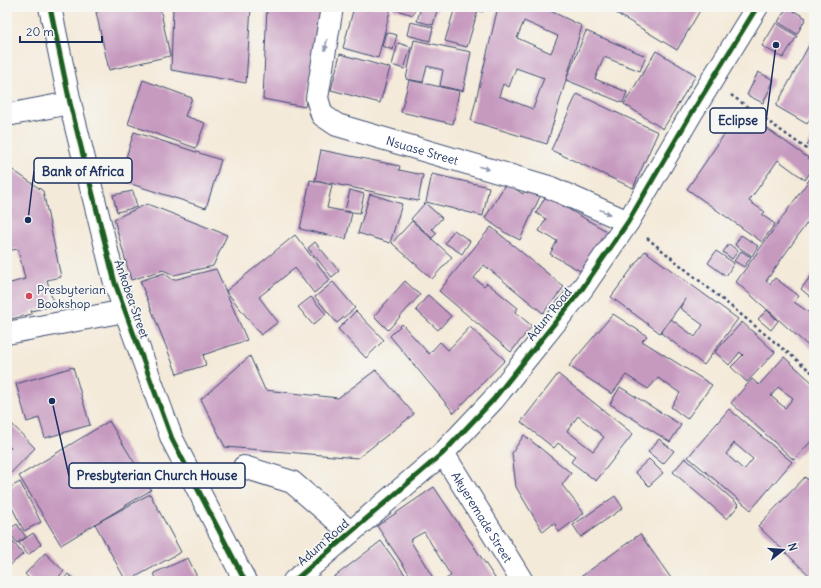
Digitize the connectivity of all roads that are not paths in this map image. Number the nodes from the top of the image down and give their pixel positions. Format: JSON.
{"nodes":[{"id":1,"x":50,"y":7,"type":"edge"},
{"id":2,"x":332,"y":7,"type":"edge"},
{"id":3,"x":757,"y":7,"type":"edge"},
{"id":4,"x":70,"y":103,"type":"junction"},
{"id":5,"x":7,"y":115,"type":"edge"},
{"id":6,"x":628,"y":222,"type":"junction"},
{"id":7,"x":125,"y":310,"type":"junction"},
{"id":8,"x":7,"y":333,"type":"edge"},
{"id":9,"x":443,"y":452,"type":"junction"},
{"id":10,"x":244,"y":467,"type":"dead end"},
{"id":11,"x":350,"y":532,"type":"junction"},
{"id":12,"x":245,"y":581,"type":"edge"},
{"id":13,"x":294,"y":581,"type":"edge"},
{"id":14,"x":522,"y":581,"type":"edge"}],
"edges":[{"from":1,"to":4,"type":"street","name":"Ankobea Street"},
{"from":2,"to":6,"type":"street","name":"Nsuase Street","one_way":true},
{"from":3,"to":6,"type":"street","name":"Adum Road"},
{"from":4,"to":5,"type":"street"},
{"from":4,"to":7,"type":"street","name":"Ankobea Street"},
{"from":6,"to":9,"type":"street","name":"Adum Road"},
{"from":7,"to":8,"type":"street"},
{"from":7,"to":12,"type":"street","name":"Ankobea Street"},
{"from":9,"to":11,"type":"street","name":"Adum Road"},
{"from":9,"to":14,"type":"street","name":"Akyeremade Street"},
{"from":10,"to":11,"type":"street"},
{"from":11,"to":13,"type":"street","name":"Adum Road"}]}
